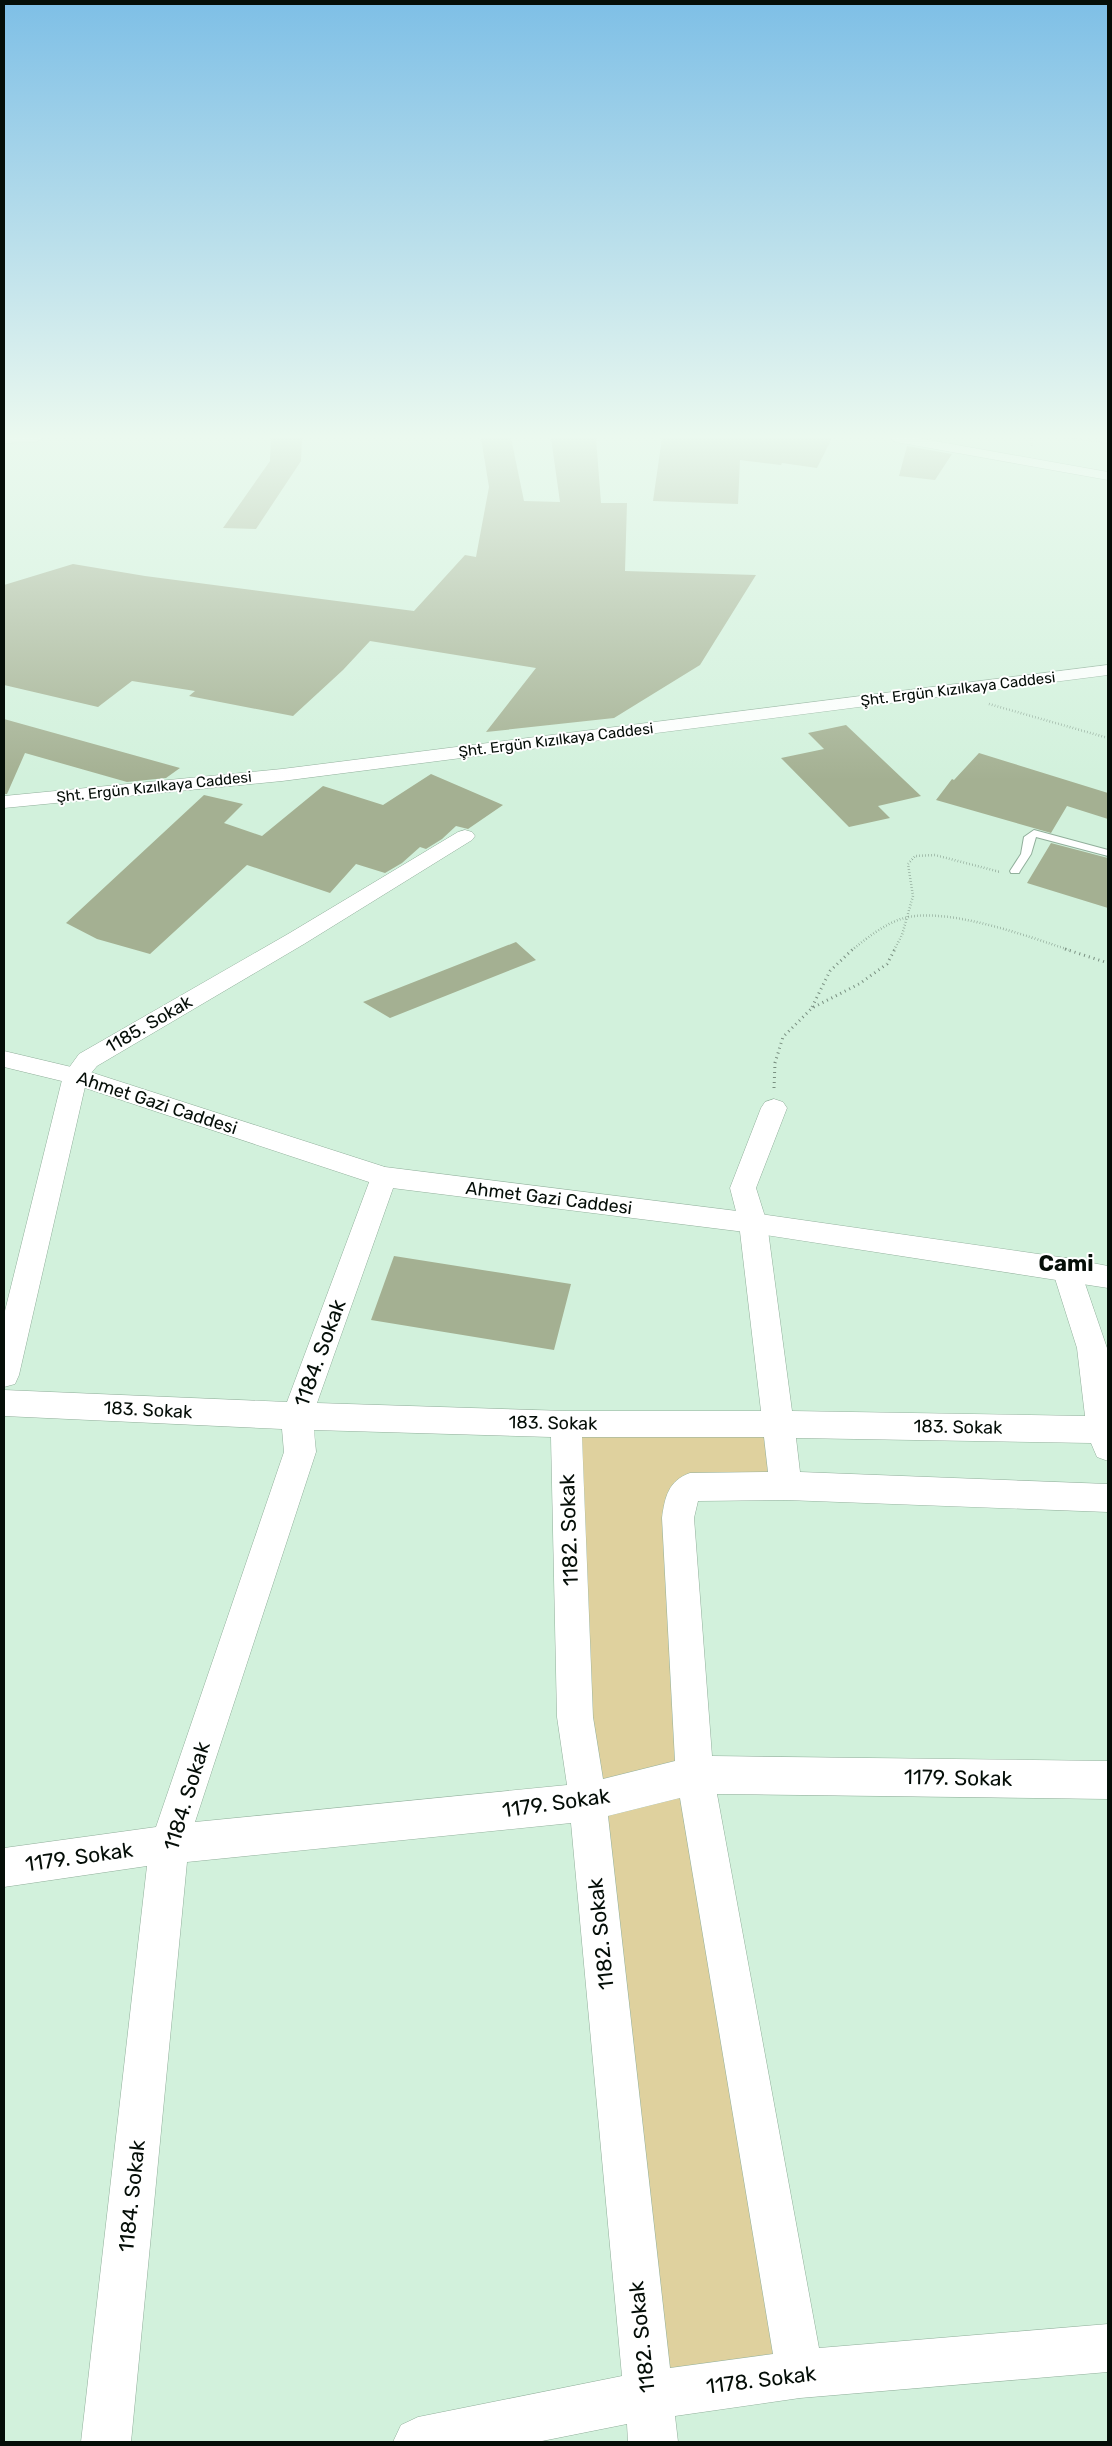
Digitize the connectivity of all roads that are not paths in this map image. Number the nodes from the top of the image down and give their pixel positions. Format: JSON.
{"nodes":[{"id":1,"x":1108,"y":670,"type":"edge"},
{"id":2,"x":4,"y":802,"type":"edge"},
{"id":3,"x":465,"y":836,"type":"dead end"},
{"id":4,"x":1108,"y":853,"type":"edge"},
{"id":5,"x":1015,"y":870,"type":"road end"},
{"id":6,"x":4,"y":1059,"type":"edge"},
{"id":7,"x":75,"y":1076,"type":"junction"},
{"id":8,"x":774,"y":1108,"type":"road end"},
{"id":9,"x":384,"y":1177,"type":"junction"},
{"id":10,"x":753,"y":1223,"type":"junction"},
{"id":11,"x":1066,"y":1269,"type":"junction"},
{"id":12,"x":1108,"y":1277,"type":"edge"},
{"id":13,"x":4,"y":1375,"type":"edge"},
{"id":14,"x":4,"y":1403,"type":"edge"},
{"id":15,"x":297,"y":1416,"type":"junction"},
{"id":16,"x":566,"y":1424,"type":"junction"},
{"id":17,"x":779,"y":1424,"type":"junction"},
{"id":18,"x":1105,"y":1438,"type":"edge"},
{"id":19,"x":786,"y":1486,"type":"junction"},
{"id":20,"x":1108,"y":1498,"type":"edge"},
{"id":21,"x":696,"y":1775,"type":"junction"},
{"id":22,"x":1108,"y":1780,"type":"edge"},
{"id":23,"x":588,"y":1802,"type":"junction"},
{"id":24,"x":169,"y":1844,"type":"junction"},
{"id":25,"x":4,"y":1867,"type":"edge"},
{"id":26,"x":1108,"y":2348,"type":"edge"},
{"id":27,"x":800,"y":2374,"type":"junction"},
{"id":28,"x":648,"y":2395,"type":"junction"},
{"id":29,"x":106,"y":2442,"type":"edge"},
{"id":30,"x":418,"y":2442,"type":"edge"},
{"id":31,"x":653,"y":2442,"type":"edge"}],
"edges":[{"from":1,"to":2,"type":"street","name":"Şht. Ergün Kızılkaya Caddesi"},
{"from":3,"to":7,"type":"street","name":"1185. Sokak"},
{"from":4,"to":5,"type":"lane"},
{"from":6,"to":7,"type":"street","name":"Ahmet Gazi Caddesi"},
{"from":7,"to":9,"type":"street","name":"Ahmet Gazi Caddesi"},
{"from":7,"to":13,"type":"street","name":"1185. Sokak"},
{"from":8,"to":10,"type":"street"},
{"from":9,"to":10,"type":"street","name":"Ahmet Gazi Caddesi"},
{"from":9,"to":15,"type":"street","name":"1184. Sokak"},
{"from":10,"to":11,"type":"street","name":"Ahmet Gazi Caddesi"},
{"from":10,"to":17,"type":"street"},
{"from":11,"to":12,"type":"street","name":"Ahmet Gazi Caddesi"},
{"from":11,"to":18,"type":"street"},
{"from":14,"to":15,"type":"street","name":"183. Sokak"},
{"from":15,"to":16,"type":"street","name":"183. Sokak"},
{"from":15,"to":24,"type":"street","name":"1184. Sokak"},
{"from":16,"to":17,"type":"street","name":"183. Sokak"},
{"from":16,"to":23,"type":"street","name":"1182. Sokak"},
{"from":17,"to":18,"type":"street","name":"183. Sokak"},
{"from":17,"to":19,"type":"street"},
{"from":19,"to":20,"type":"street"},
{"from":19,"to":21,"type":"street"},
{"from":21,"to":22,"type":"street","name":"1179. Sokak"},
{"from":21,"to":23,"type":"street","name":"1179. Sokak"},
{"from":21,"to":27,"type":"street"},
{"from":23,"to":24,"type":"street","name":"1179. Sokak"},
{"from":23,"to":28,"type":"street","name":"1182. Sokak"},
{"from":24,"to":25,"type":"street","name":"1179. Sokak"},
{"from":24,"to":29,"type":"street","name":"1184. Sokak"},
{"from":26,"to":27,"type":"street","name":"1178. Sokak"},
{"from":27,"to":28,"type":"street","name":"1178. Sokak"},
{"from":28,"to":30,"type":"street","name":"1178. Sokak"},
{"from":28,"to":31,"type":"street","name":"1182. Sokak"}]}
